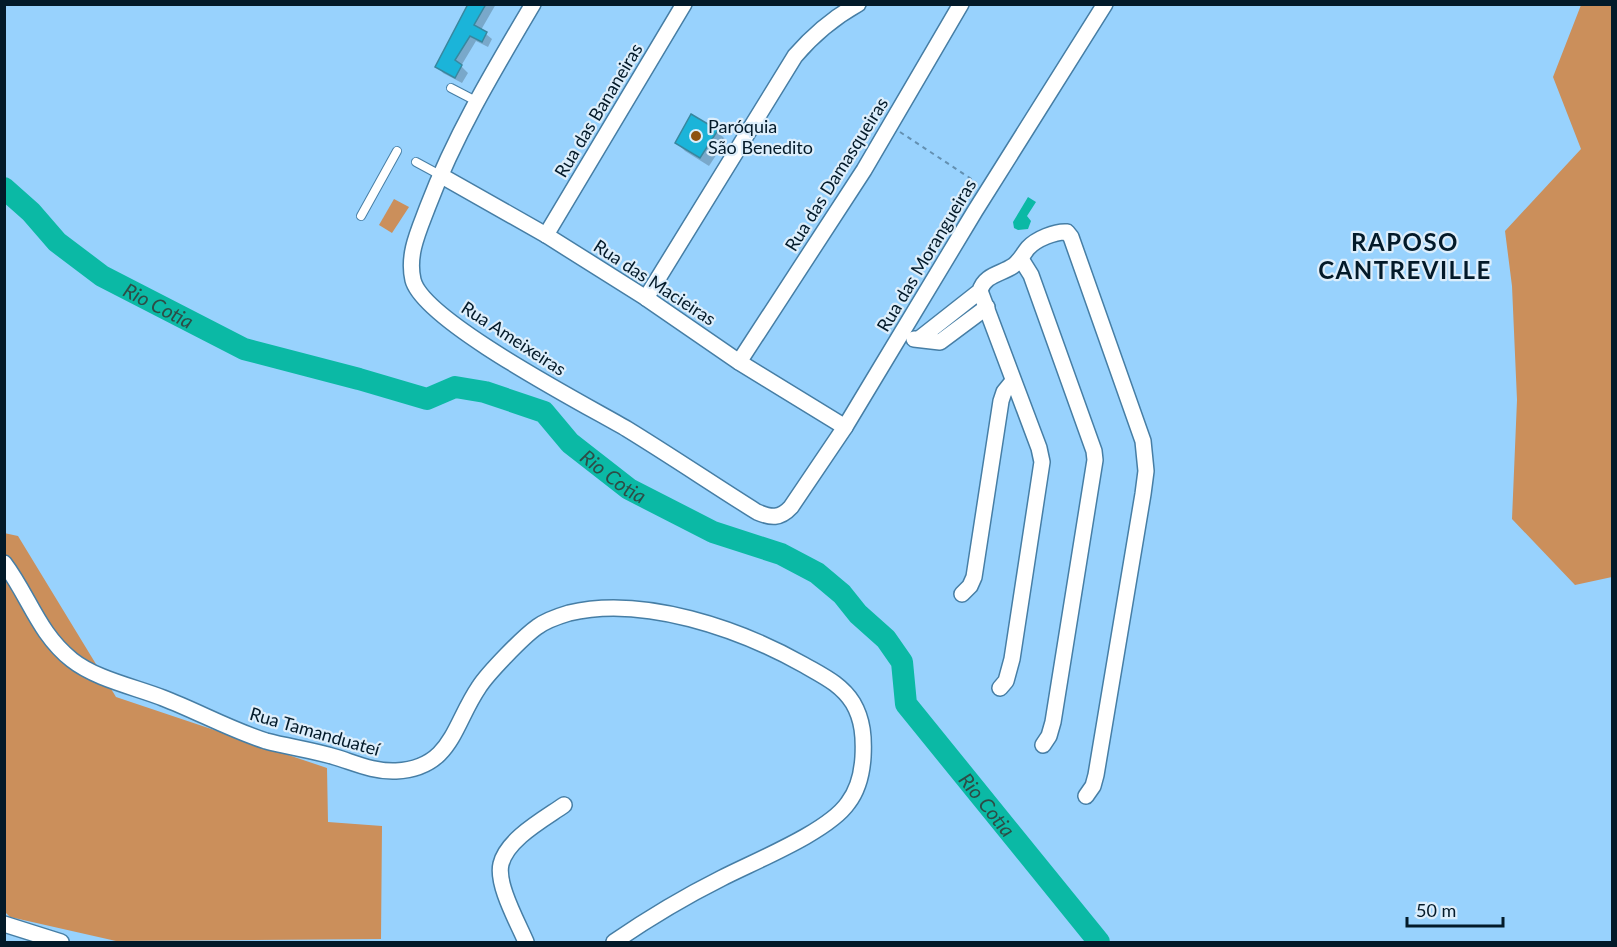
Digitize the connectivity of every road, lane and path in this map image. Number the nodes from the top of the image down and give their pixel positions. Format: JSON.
{"nodes":[{"id":1,"x":533,"y":4,"type":"edge"},
{"id":2,"x":684,"y":4,"type":"edge"},
{"id":3,"x":858,"y":4,"type":"edge"},
{"id":4,"x":961,"y":4,"type":"edge"},
{"id":5,"x":1105,"y":4,"type":"edge"},
{"id":6,"x":451,"y":88,"type":"dead end"},
{"id":7,"x":476,"y":101,"type":"junction"},
{"id":8,"x":890,"y":126,"type":"junction"},
{"id":9,"x":397,"y":151,"type":"dead end"},
{"id":10,"x":416,"y":162,"type":"dead end"},
{"id":11,"x":440,"y":175,"type":"junction"},
{"id":12,"x":988,"y":190,"type":"junction"},
{"id":13,"x":361,"y":216,"type":"dead end"},
{"id":14,"x":546,"y":235,"type":"junction"},
{"id":15,"x":1021,"y":259,"type":"junction"},
{"id":16,"x":980,"y":291,"type":"junction"},
{"id":17,"x":646,"y":298,"type":"junction"},
{"id":18,"x":987,"y":307,"type":"junction"},
{"id":19,"x":952,"y":312,"type":"junction"},
{"id":20,"x":963,"y":324,"type":"junction"},
{"id":21,"x":899,"y":337,"type":"junction"},
{"id":22,"x":919,"y":339,"type":"junction"},
{"id":23,"x":739,"y":362,"type":"junction"},
{"id":24,"x":1013,"y":381,"type":"junction"},
{"id":25,"x":845,"y":427,"type":"junction"},
{"id":26,"x":773,"y":518,"type":"joint"},
{"id":27,"x":4,"y":563,"type":"edge"},
{"id":28,"x":962,"y":594,"type":"dead end"},
{"id":29,"x":1000,"y":688,"type":"dead end"},
{"id":30,"x":1043,"y":745,"type":"dead end"},
{"id":31,"x":1086,"y":796,"type":"dead end"},
{"id":32,"x":564,"y":805,"type":"dead end"},
{"id":33,"x":4,"y":924,"type":"edge"},
{"id":34,"x":61,"y":942,"type":"edge"},
{"id":35,"x":526,"y":942,"type":"edge"},
{"id":36,"x":614,"y":942,"type":"edge"}],
"edges":[{"from":1,"to":7,"type":"street","name":"Rua Ameixeiras"},
{"from":2,"to":14,"type":"street","name":"Rua das Bananeiras"},
{"from":3,"to":17,"type":"street"},
{"from":4,"to":8,"type":"street","name":"Rua das Damasqueiras"},
{"from":5,"to":12,"type":"street","name":"Rua das Morangueiras"},
{"from":6,"to":7,"type":"lane"},
{"from":7,"to":11,"type":"street","name":"Rua Ameixeiras"},
{"from":8,"to":12,"type":"path"},
{"from":8,"to":23,"type":"street","name":"Rua das Damasqueiras"},
{"from":9,"to":13,"type":"lane"},
{"from":10,"to":11,"type":"lane"},
{"from":11,"to":14,"type":"street","name":"Rua das Macieiras"},
{"from":11,"to":26,"type":"street","name":"Rua Ameixeiras"},
{"from":12,"to":21,"type":"street","name":"Rua das Morangueiras"},
{"from":14,"to":17,"type":"street","name":"Rua das Macieiras"},
{"from":15,"to":16,"type":"street"},
{"from":15,"to":30,"type":"street"},
{"from":15,"to":31,"type":"street"},
{"from":16,"to":18,"type":"street"},
{"from":16,"to":19,"type":"street"},
{"from":17,"to":23,"type":"street","name":"Rua das Macieiras"},
{"from":18,"to":20,"type":"street"},
{"from":18,"to":24,"type":"street"},
{"from":19,"to":20,"type":"street"},
{"from":19,"to":22,"type":"street"},
{"from":20,"to":22,"type":"street"},
{"from":21,"to":22,"type":"street"},
{"from":21,"to":25,"type":"street","name":"Rua das Morangueiras"},
{"from":23,"to":25,"type":"street","name":"Rua das Macieiras"},
{"from":24,"to":28,"type":"street"},
{"from":24,"to":29,"type":"street"},
{"from":25,"to":26,"type":"street","name":"Rua das Morangueiras"},
{"from":27,"to":36,"type":"street","name":"Rua Tamanduateí"},
{"from":32,"to":35,"type":"street"},
{"from":33,"to":34,"type":"street"}]}
